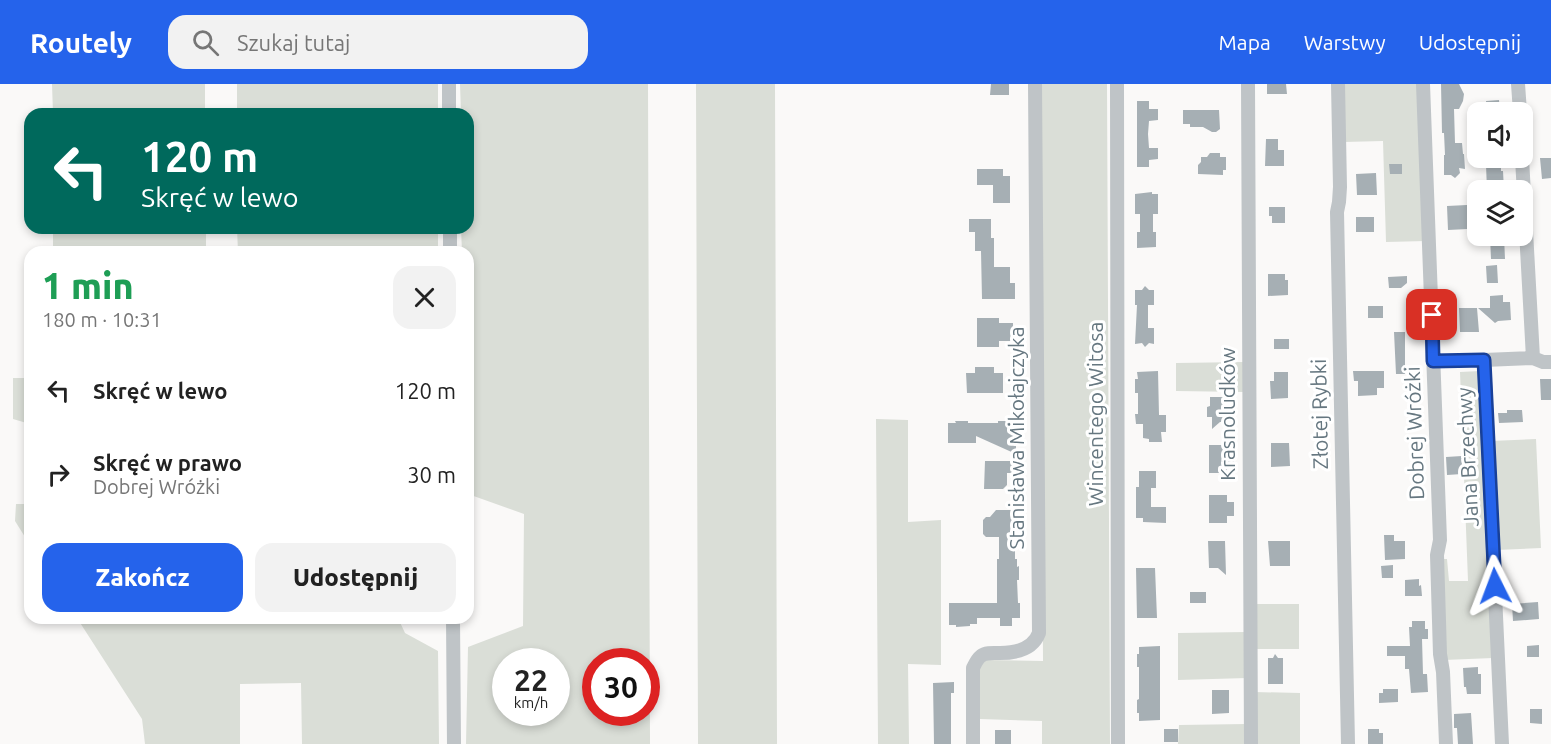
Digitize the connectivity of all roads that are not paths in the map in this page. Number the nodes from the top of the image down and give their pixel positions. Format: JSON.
{"nodes":[{"id":1,"x":449,"y":84,"type":"edge"},
{"id":2,"x":1035,"y":84,"type":"edge"},
{"id":3,"x":1117,"y":84,"type":"edge"},
{"id":4,"x":1248,"y":84,"type":"edge"},
{"id":5,"x":1338,"y":84,"type":"edge"},
{"id":6,"x":1423,"y":84,"type":"edge"},
{"id":7,"x":1518,"y":84,"type":"edge"},
{"id":8,"x":1519,"y":102,"type":"edge"},
{"id":9,"x":450,"y":108,"type":"edge"},
{"id":10,"x":1523,"y":168,"type":"edge"},
{"id":11,"x":1533,"y":358,"type":"junction"},
{"id":12,"x":1484,"y":360,"type":"junction"},
{"id":13,"x":1433,"y":361,"type":"junction"},
{"id":14,"x":1551,"y":362,"type":"edge"},
{"id":15,"x":453,"y":624,"type":"edge"},
{"id":16,"x":454,"y":744,"type":"edge"},
{"id":17,"x":974,"y":744,"type":"edge"},
{"id":18,"x":1118,"y":744,"type":"edge"},
{"id":19,"x":1251,"y":744,"type":"edge"},
{"id":20,"x":1348,"y":744,"type":"edge"},
{"id":21,"x":1446,"y":744,"type":"edge"},
{"id":22,"x":1502,"y":744,"type":"edge"}],
"edges":[{"from":1,"to":9,"type":"street"},
{"from":2,"to":17,"type":"street","name":"Stanisława Mikołajczyka"},
{"from":3,"to":18,"type":"street","name":"Wincentego Witosa"},
{"from":4,"to":19,"type":"street","name":"Krasnoludków"},
{"from":5,"to":20,"type":"street","name":"Złotej Rybki"},
{"from":6,"to":13,"type":"street","name":"Dobrej Wróżki"},
{"from":7,"to":8,"type":"street"},
{"from":10,"to":11,"type":"street"},
{"from":11,"to":12,"type":"street","name":"Jana Brzechwy"},
{"from":11,"to":14,"type":"street","name":"Jana Brzechwy"},
{"from":12,"to":13,"type":"lane"},
{"from":12,"to":22,"type":"street","name":"Jana Brzechwy"},
{"from":13,"to":21,"type":"street","name":"Dobrej Wróżki"},
{"from":15,"to":16,"type":"street"}]}
